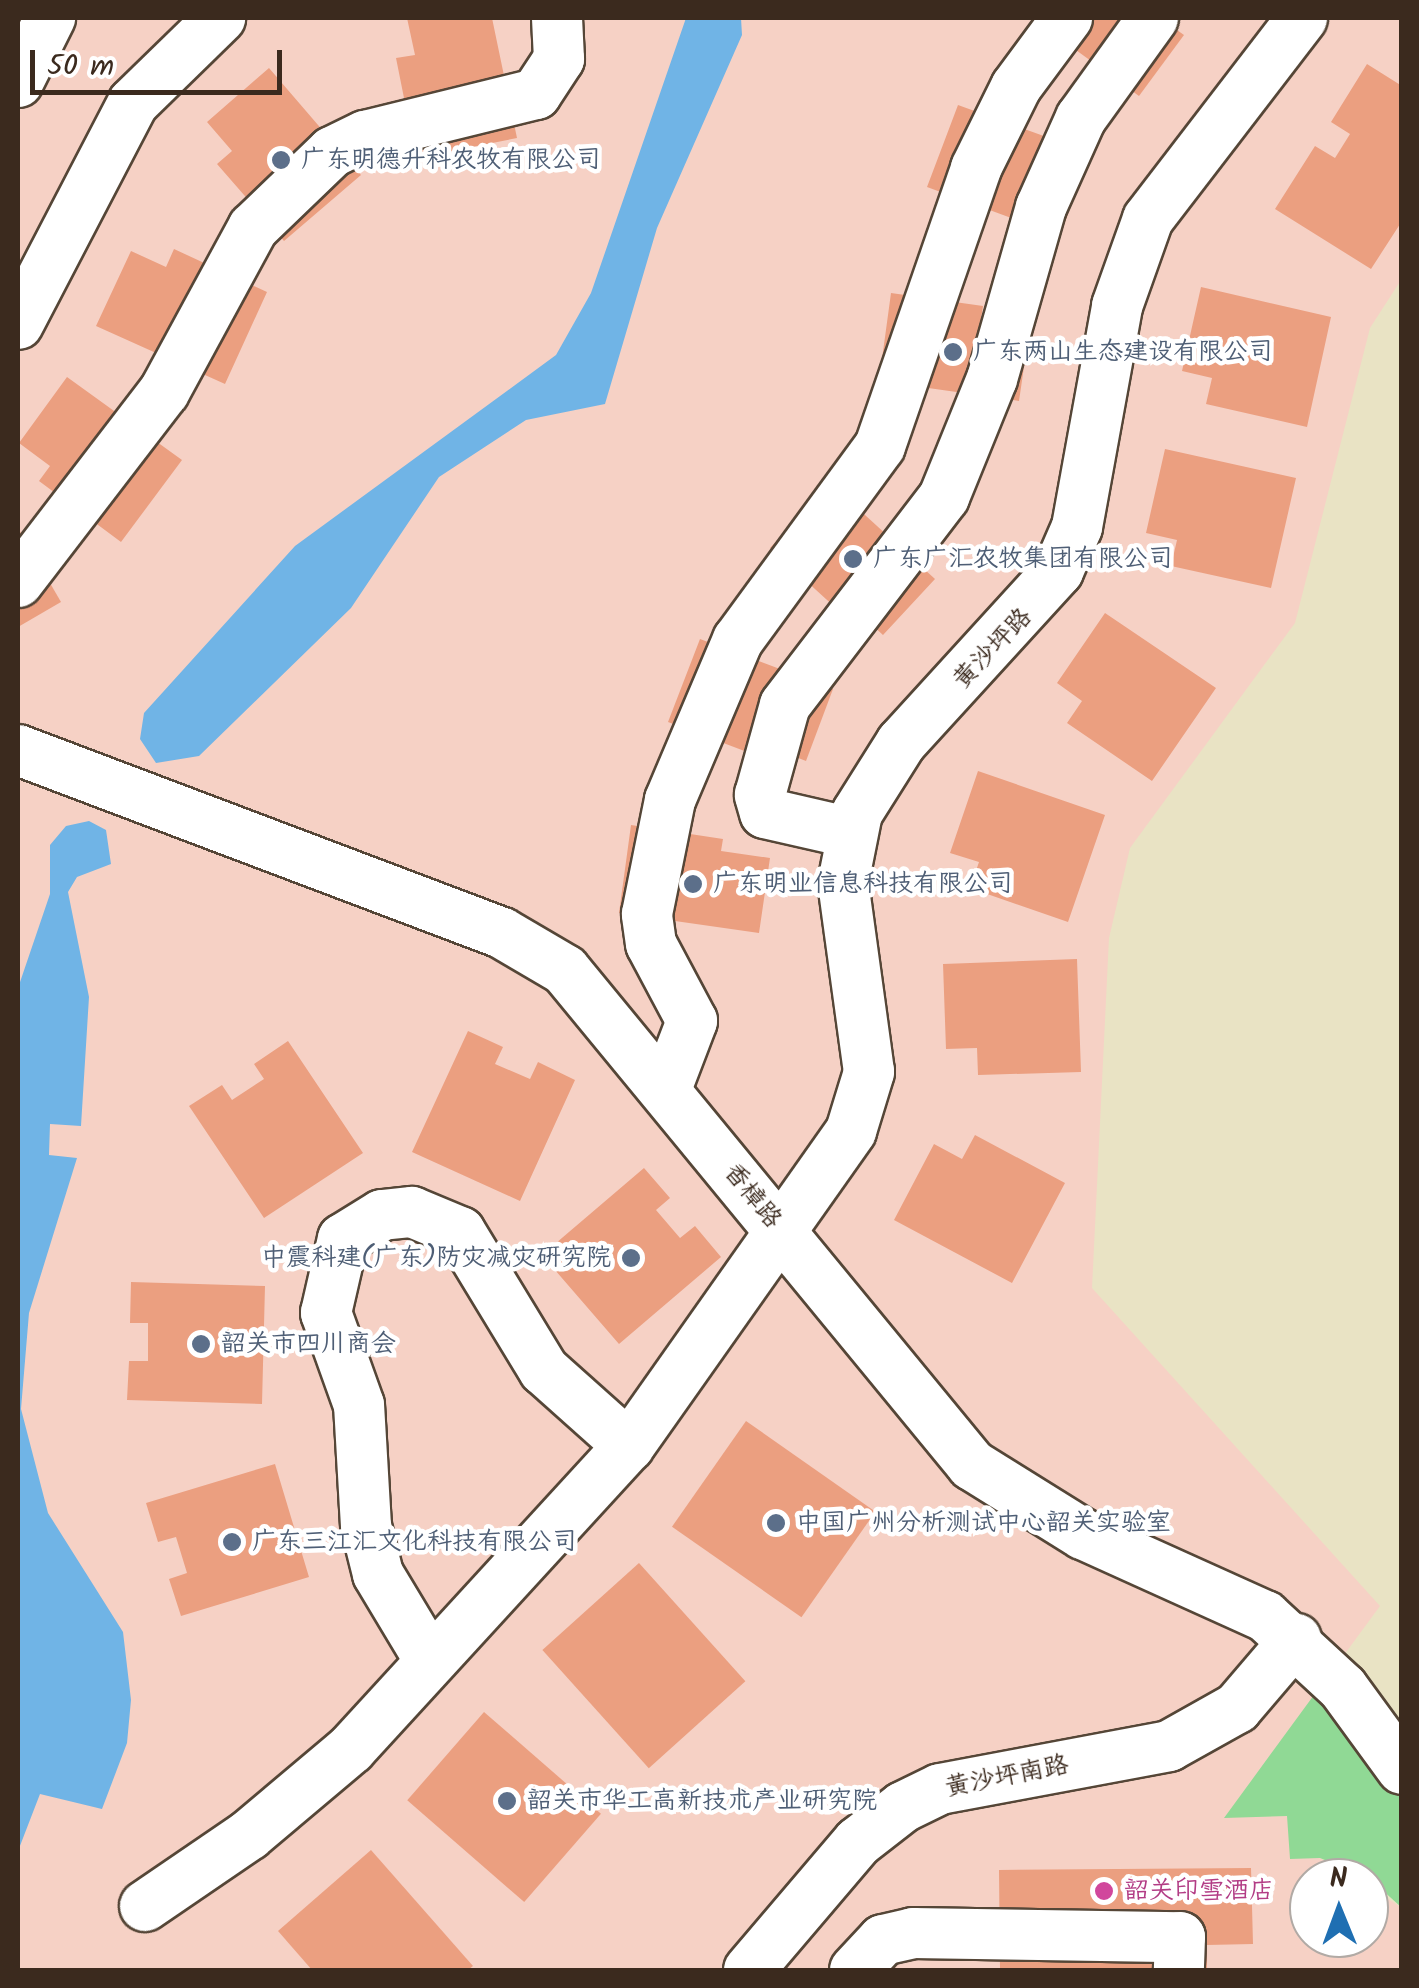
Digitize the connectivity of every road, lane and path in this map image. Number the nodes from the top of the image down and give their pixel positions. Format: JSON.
{"nodes":[{"id":1,"x":50,"y":18,"type":"edge"},
{"id":2,"x":220,"y":18,"type":"edge"},
{"id":3,"x":556,"y":18,"type":"edge"},
{"id":4,"x":1067,"y":18,"type":"edge"},
{"id":5,"x":1153,"y":18,"type":"edge"},
{"id":6,"x":1302,"y":18,"type":"edge"},
{"id":7,"x":18,"y":82,"type":"edge"},
{"id":8,"x":36,"y":248,"type":"edge"},
{"id":9,"x":18,"y":324,"type":"edge"},
{"id":10,"x":18,"y":582,"type":"edge"},
{"id":11,"x":18,"y":750,"type":"edge"},
{"id":12,"x":852,"y":833,"type":"junction"},
{"id":13,"x":666,"y":1089,"type":"junction"},
{"id":14,"x":781,"y":1232,"type":"junction"},
{"id":15,"x":630,"y":1446,"type":"junction"},
{"id":16,"x":1296,"y":1638,"type":"junction"},
{"id":17,"x":429,"y":1659,"type":"junction"},
{"id":18,"x":1402,"y":1769,"type":"edge"},
{"id":19,"x":145,"y":1906,"type":"dead end"},
{"id":20,"x":749,"y":1970,"type":"edge"},
{"id":21,"x":854,"y":1970,"type":"edge"},
{"id":22,"x":1179,"y":1970,"type":"edge"}],
"edges":[{"from":1,"to":7,"type":"street"},
{"from":2,"to":8,"type":"street"},
{"from":3,"to":10,"type":"street"},
{"from":4,"to":13,"type":"street"},
{"from":5,"to":12,"type":"street"},
{"from":6,"to":12,"type":"street","name":"黄沙坪路"},
{"from":8,"to":9,"type":"street"},
{"from":11,"to":13,"type":"street","name":"香樟路"},
{"from":12,"to":14,"type":"street","name":"黄沙坪路"},
{"from":13,"to":14,"type":"street","name":"香樟路"},
{"from":14,"to":15,"type":"street","name":"黄沙坪路"},
{"from":14,"to":16,"type":"street","name":"香樟路"},
{"from":15,"to":17,"type":"street","name":"黄沙坪路"},
{"from":15,"to":17,"type":"street"},
{"from":16,"to":18,"type":"street","name":"香樟路"},
{"from":16,"to":20,"type":"street","name":"黄沙坪南路"},
{"from":17,"to":19,"type":"street","name":"黄沙坪路"},
{"from":21,"to":22,"type":"street"}]}
